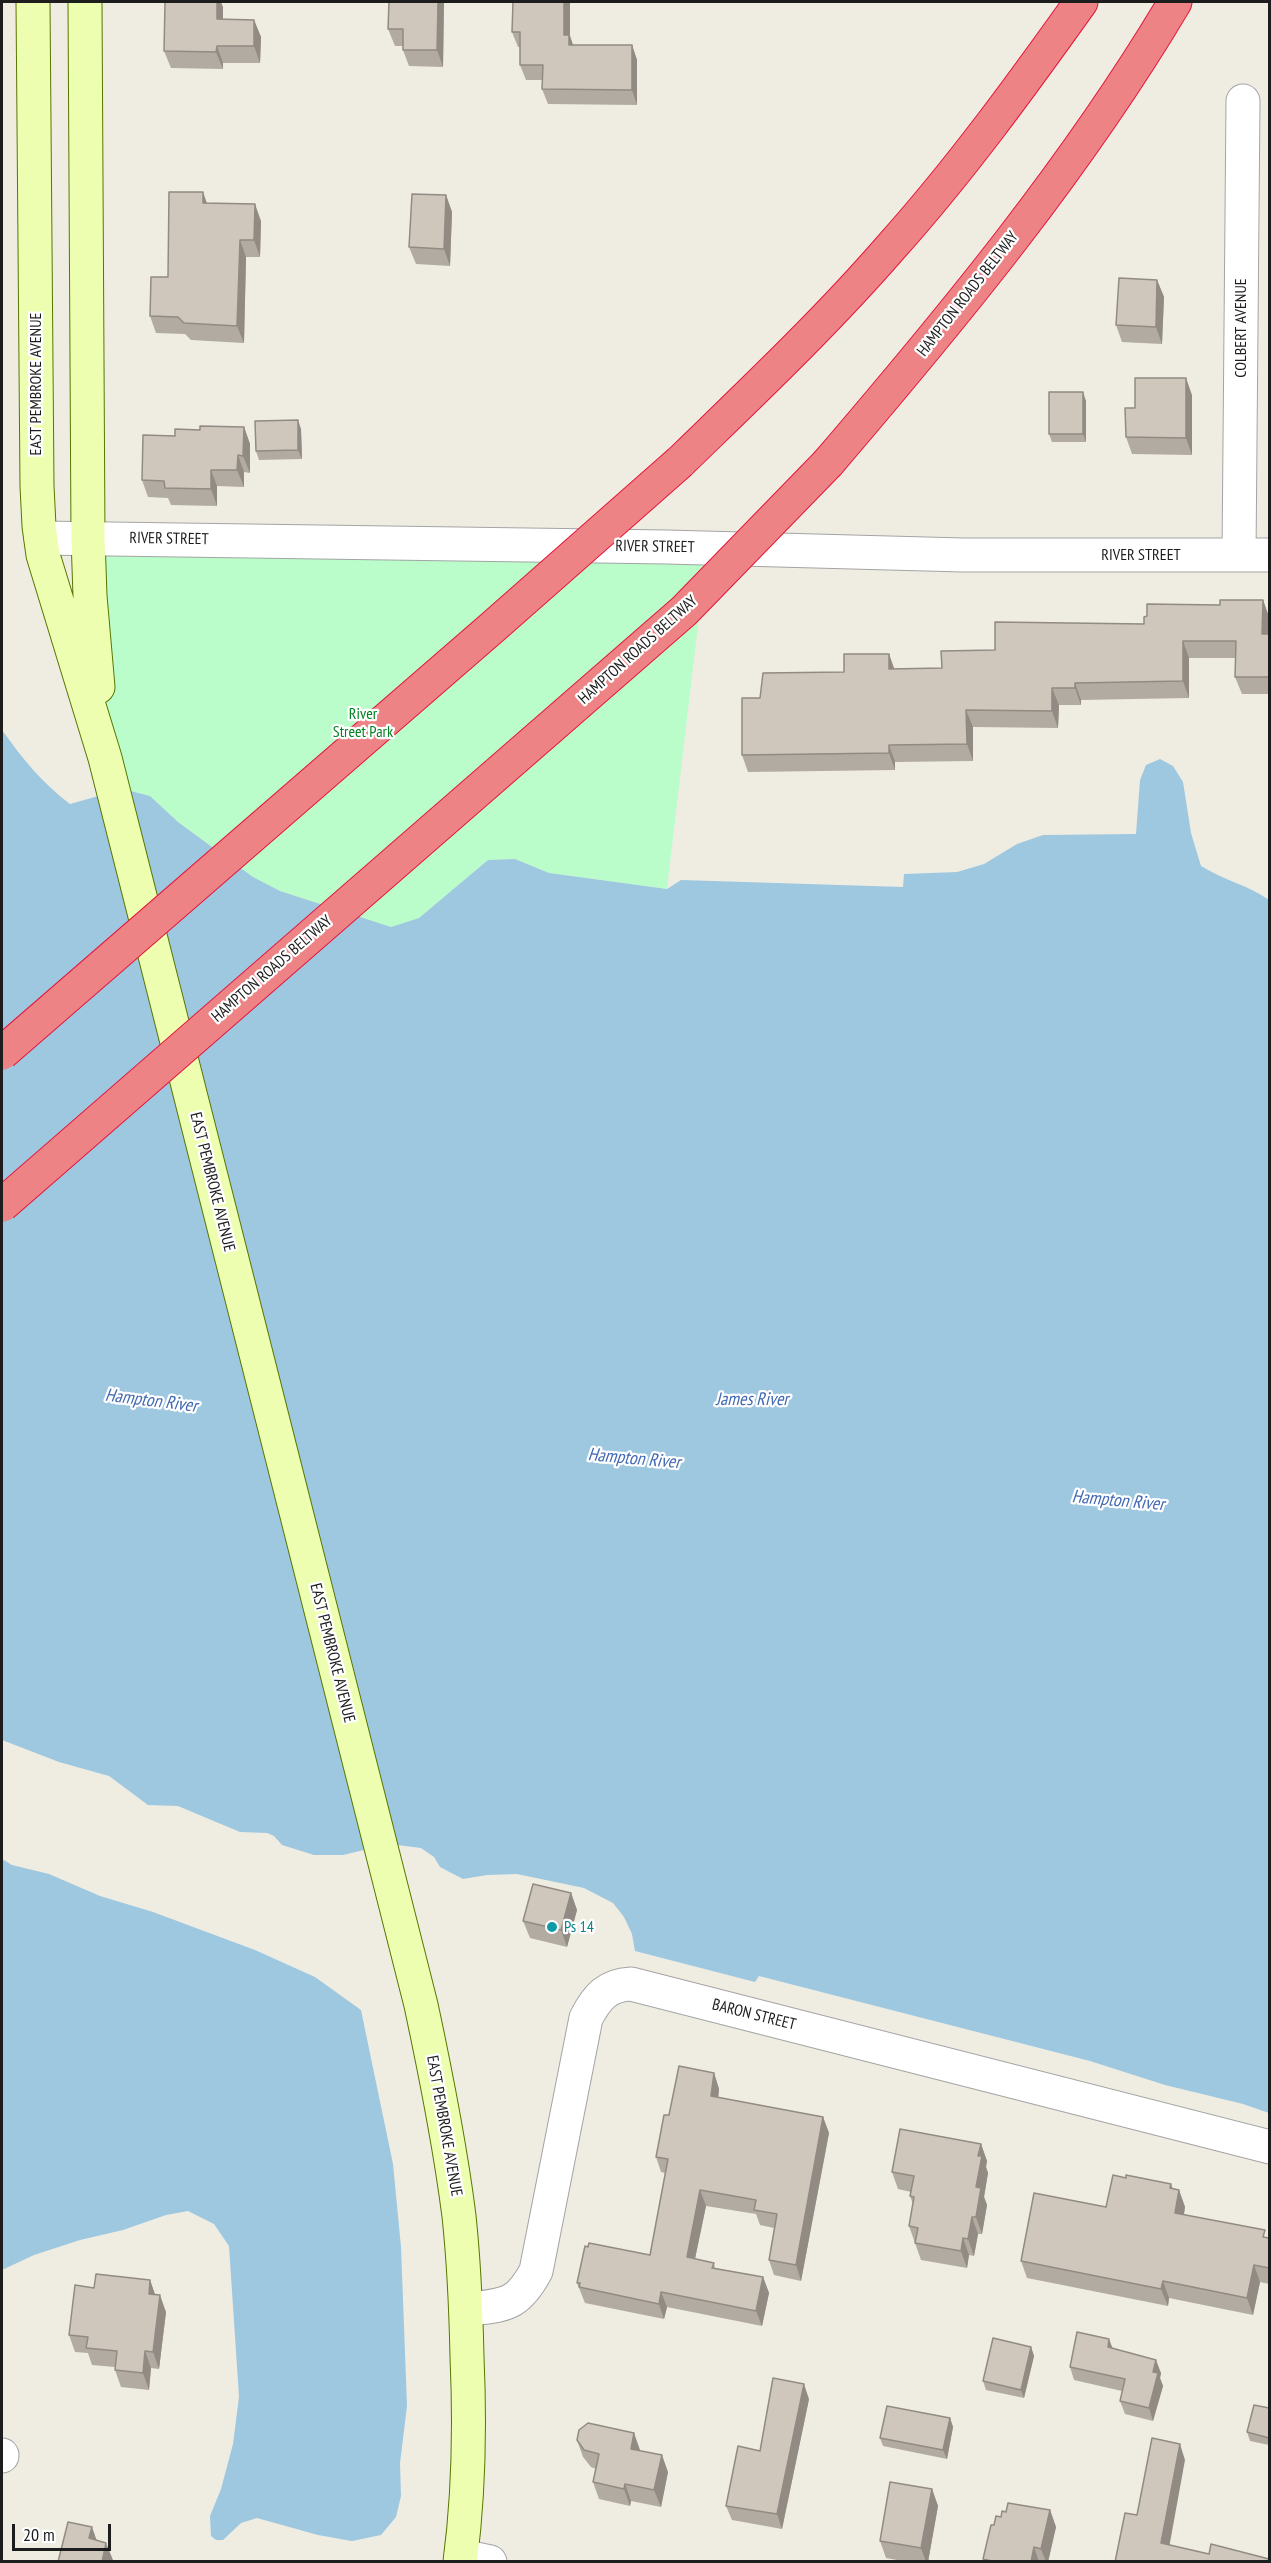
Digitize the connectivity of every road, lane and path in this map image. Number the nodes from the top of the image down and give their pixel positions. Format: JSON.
{"nodes":[{"id":1,"x":33,"y":2,"type":"edge"},
{"id":2,"x":84,"y":2,"type":"edge"},
{"id":3,"x":1081,"y":2,"type":"edge"},
{"id":4,"x":1175,"y":2,"type":"edge"},
{"id":5,"x":1243,"y":101,"type":"dead end"},
{"id":6,"x":40,"y":538,"type":"junction"},
{"id":7,"x":88,"y":538,"type":"junction"},
{"id":8,"x":1254,"y":555,"type":"edge"},
{"id":9,"x":105,"y":758,"type":"junction"},
{"id":10,"x":2,"y":1053,"type":"edge"},
{"id":11,"x":2,"y":1205,"type":"edge"},
{"id":12,"x":1269,"y":2147,"type":"edge"},
{"id":13,"x":466,"y":2310,"type":"junction"},
{"id":14,"x":470,"y":2560,"type":"edge"}],
"edges":[{"from":1,"to":6,"type":"main road","name":"EAST PEMBROKE AVENUE"},
{"from":2,"to":7,"type":"main road","name":"EAST PEMBROKE AVENUE"},
{"from":3,"to":10,"type":"highway","bridge":true},
{"from":4,"to":11,"type":"highway","name":"HAMPTON ROADS BELTWAY","bridge":true},
{"from":5,"to":8,"type":"street","name":"COLBERT AVENUE"},
{"from":6,"to":7,"type":"street","name":"RIVER STREET"},
{"from":6,"to":9,"type":"main road","name":"EAST PEMBROKE AVENUE"},
{"from":7,"to":8,"type":"street","name":"RIVER STREET"},
{"from":7,"to":9,"type":"main road","name":"EAST PEMBROKE AVENUE"},
{"from":9,"to":13,"type":"main road","name":"EAST PEMBROKE AVENUE","bridge":true},
{"from":12,"to":13,"type":"street","name":"BARON STREET"},
{"from":13,"to":14,"type":"main road","name":"EAST PEMBROKE AVENUE"}]}
